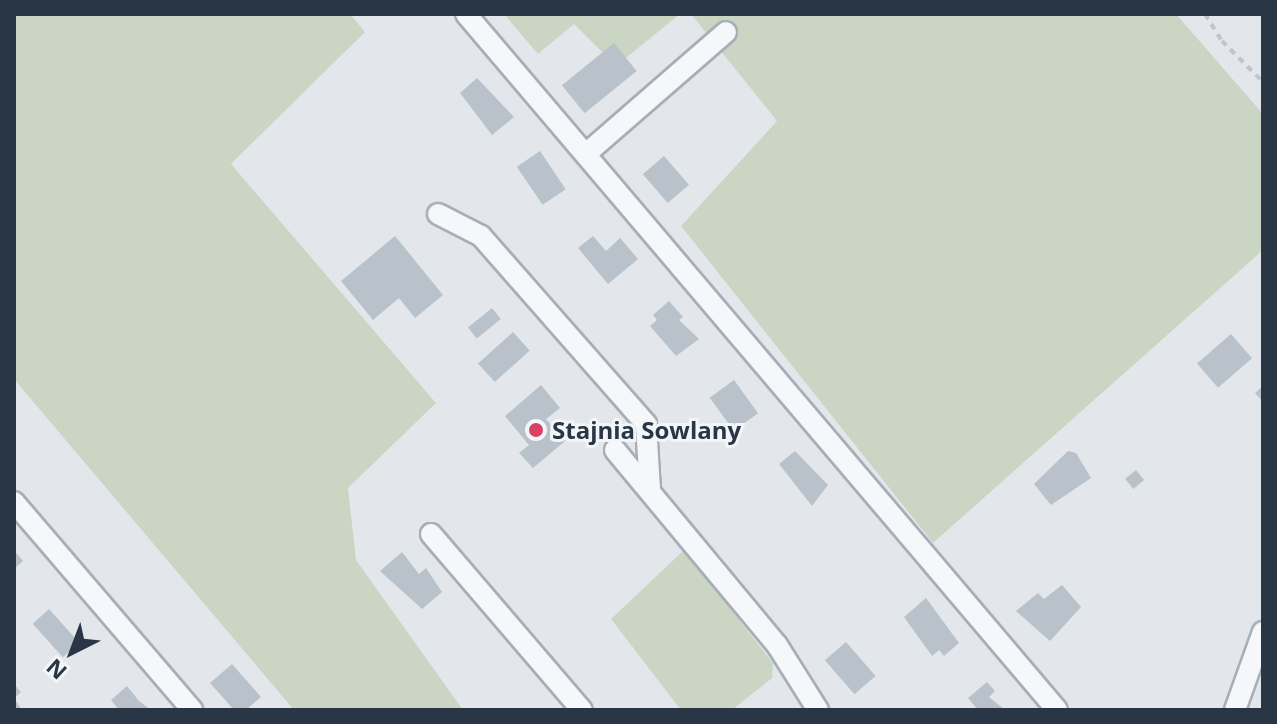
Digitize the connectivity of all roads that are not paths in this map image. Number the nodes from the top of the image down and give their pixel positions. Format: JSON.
{"nodes":[{"id":1,"x":466,"y":14,"type":"edge"},
{"id":2,"x":726,"y":32,"type":"dead end"},
{"id":3,"x":587,"y":153,"type":"junction"},
{"id":4,"x":438,"y":214,"type":"dead end"},
{"id":5,"x":615,"y":450,"type":"dead end"},
{"id":6,"x":650,"y":490,"type":"junction"},
{"id":7,"x":14,"y":502,"type":"edge"},
{"id":8,"x":431,"y":534,"type":"dead end"},
{"id":9,"x":1263,"y":632,"type":"edge"},
{"id":10,"x":192,"y":710,"type":"edge"},
{"id":11,"x":582,"y":710,"type":"edge"},
{"id":12,"x":818,"y":710,"type":"edge"},
{"id":13,"x":1057,"y":710,"type":"edge"},
{"id":14,"x":1235,"y":710,"type":"edge"}],
"edges":[{"from":1,"to":3,"type":"street"},
{"from":2,"to":3,"type":"street"},
{"from":3,"to":13,"type":"street"},
{"from":4,"to":6,"type":"street"},
{"from":5,"to":6,"type":"street"},
{"from":6,"to":12,"type":"street"},
{"from":7,"to":10,"type":"street"},
{"from":8,"to":11,"type":"street"},
{"from":9,"to":14,"type":"street"}]}
